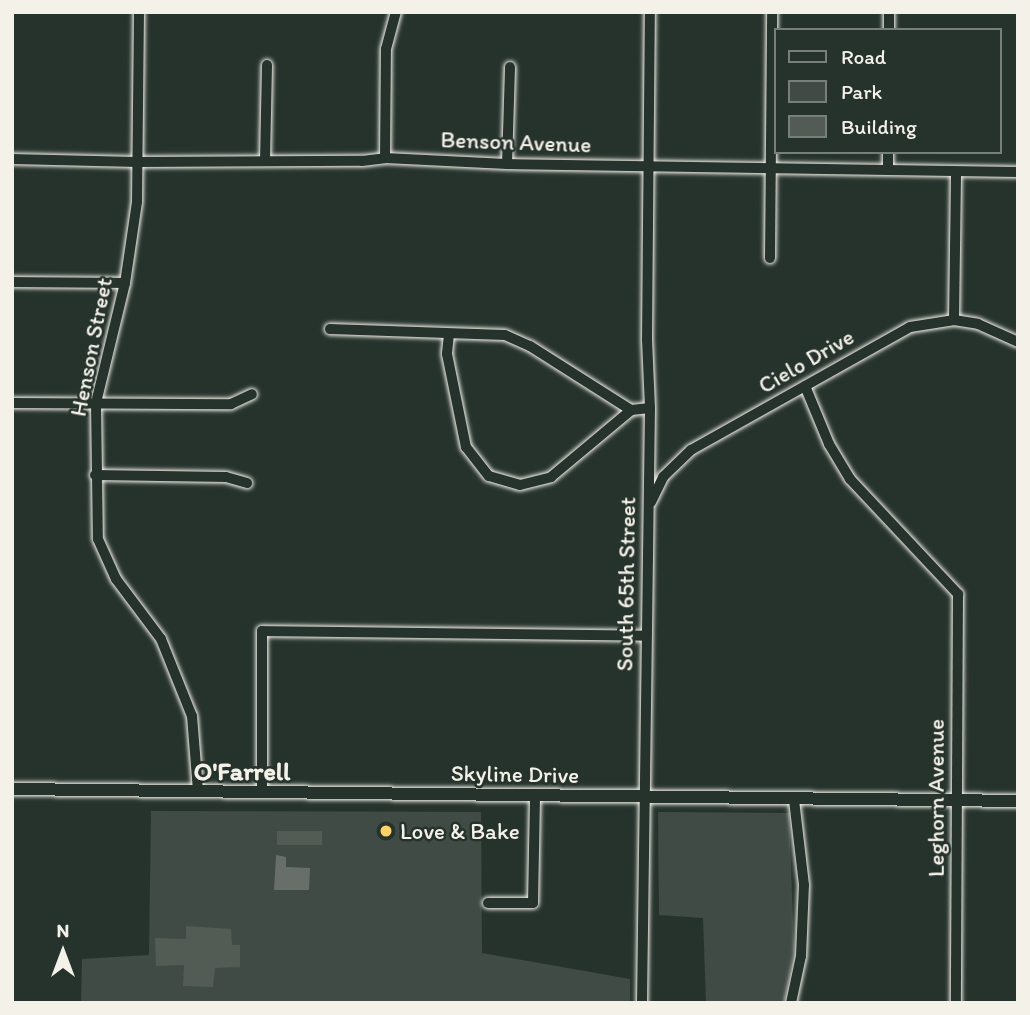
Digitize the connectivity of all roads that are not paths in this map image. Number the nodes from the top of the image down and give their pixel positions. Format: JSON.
{"nodes":[{"id":1,"x":139,"y":12,"type":"edge"},
{"id":2,"x":396,"y":12,"type":"edge"},
{"id":3,"x":650,"y":12,"type":"edge"},
{"id":4,"x":772,"y":12,"type":"edge"},
{"id":5,"x":267,"y":65,"type":"dead end"},
{"id":6,"x":510,"y":67,"type":"dead end"},
{"id":7,"x":888,"y":154,"type":"edge"},
{"id":8,"x":385,"y":158,"type":"junction"},
{"id":9,"x":12,"y":159,"type":"edge"},
{"id":10,"x":265,"y":161,"type":"junction"},
{"id":11,"x":137,"y":162,"type":"junction"},
{"id":12,"x":508,"y":164,"type":"junction"},
{"id":13,"x":648,"y":166,"type":"junction"},
{"id":14,"x":771,"y":169,"type":"junction"},
{"id":15,"x":888,"y":170,"type":"junction"},
{"id":16,"x":956,"y":172,"type":"junction"},
{"id":17,"x":1018,"y":173,"type":"edge"},
{"id":18,"x":770,"y":258,"type":"dead end"},
{"id":19,"x":12,"y":282,"type":"edge"},
{"id":20,"x":125,"y":283,"type":"junction"},
{"id":21,"x":954,"y":320,"type":"junction"},
{"id":22,"x":330,"y":329,"type":"dead end"},
{"id":23,"x":449,"y":334,"type":"junction"},
{"id":24,"x":1018,"y":342,"type":"edge"},
{"id":25,"x":805,"y":386,"type":"junction"},
{"id":26,"x":252,"y":394,"type":"dead end"},
{"id":27,"x":12,"y":403,"type":"edge"},
{"id":28,"x":96,"y":403,"type":"junction"},
{"id":29,"x":650,"y":408,"type":"junction"},
{"id":30,"x":631,"y":410,"type":"junction"},
{"id":31,"x":95,"y":475,"type":"junction"},
{"id":32,"x":247,"y":484,"type":"dead end"},
{"id":33,"x":649,"y":511,"type":"junction"},
{"id":34,"x":646,"y":636,"type":"junction"},
{"id":35,"x":12,"y":789,"type":"edge"},
{"id":36,"x":198,"y":791,"type":"junction"},
{"id":37,"x":262,"y":792,"type":"junction"},
{"id":38,"x":535,"y":795,"type":"junction"},
{"id":39,"x":643,"y":797,"type":"junction"},
{"id":40,"x":794,"y":800,"type":"junction"},
{"id":41,"x":956,"y":800,"type":"junction"},
{"id":42,"x":1018,"y":800,"type":"edge"},
{"id":43,"x":488,"y":903,"type":"dead end"},
{"id":44,"x":642,"y":1003,"type":"edge"},
{"id":45,"x":792,"y":1003,"type":"edge"},
{"id":46,"x":956,"y":1003,"type":"edge"}],
"edges":[{"from":1,"to":11,"type":"street","name":"Henson Street"},
{"from":2,"to":8,"type":"street"},
{"from":3,"to":13,"type":"street","name":"South 65th Street"},
{"from":4,"to":14,"type":"street"},
{"from":5,"to":10,"type":"street"},
{"from":6,"to":12,"type":"street"},
{"from":7,"to":15,"type":"street"},
{"from":8,"to":10,"type":"street","name":"Benson Avenue"},
{"from":8,"to":12,"type":"street","name":"Benson Avenue"},
{"from":9,"to":11,"type":"street","name":"Benson Avenue"},
{"from":10,"to":11,"type":"street","name":"Benson Avenue"},
{"from":11,"to":20,"type":"street","name":"Henson Street"},
{"from":12,"to":13,"type":"street","name":"Benson Avenue"},
{"from":13,"to":14,"type":"street","name":"Benson Avenue"},
{"from":13,"to":29,"type":"street","name":"South 65th Street"},
{"from":14,"to":15,"type":"street","name":"Benson Avenue"},
{"from":14,"to":18,"type":"street"},
{"from":15,"to":16,"type":"street","name":"Benson Avenue"},
{"from":16,"to":17,"type":"street","name":"Benson Avenue"},
{"from":16,"to":21,"type":"street"},
{"from":19,"to":20,"type":"street"},
{"from":20,"to":28,"type":"street","name":"Henson Street"},
{"from":21,"to":24,"type":"street","name":"Cielo Drive"},
{"from":21,"to":25,"type":"street","name":"Cielo Drive"},
{"from":22,"to":23,"type":"street"},
{"from":23,"to":30,"type":"street"},
{"from":23,"to":30,"type":"street"},
{"from":25,"to":33,"type":"street","name":"Cielo Drive"},
{"from":25,"to":41,"type":"street","name":"Leghorn Avenue"},
{"from":26,"to":28,"type":"street"},
{"from":27,"to":28,"type":"street"},
{"from":28,"to":31,"type":"street","name":"Henson Street"},
{"from":29,"to":30,"type":"street"},
{"from":29,"to":33,"type":"street","name":"South 65th Street"},
{"from":31,"to":32,"type":"street"},
{"from":31,"to":36,"type":"street","name":"Henson Street"},
{"from":33,"to":34,"type":"street","name":"South 65th Street"},
{"from":34,"to":37,"type":"street"},
{"from":34,"to":39,"type":"street","name":"South 65th Street"},
{"from":35,"to":36,"type":"main road","name":"Skyline Drive"},
{"from":36,"to":37,"type":"main road","name":"Skyline Drive"},
{"from":37,"to":38,"type":"main road","name":"Skyline Drive"},
{"from":38,"to":39,"type":"main road","name":"Skyline Drive"},
{"from":38,"to":43,"type":"street"},
{"from":39,"to":40,"type":"main road","name":"Skyline Drive"},
{"from":39,"to":44,"type":"street","name":"South 65th Street"},
{"from":40,"to":41,"type":"main road","name":"Skyline Drive"},
{"from":40,"to":45,"type":"street"},
{"from":41,"to":42,"type":"main road","name":"Skyline Drive"},
{"from":41,"to":46,"type":"street","name":"Leghorn Avenue"}]}
